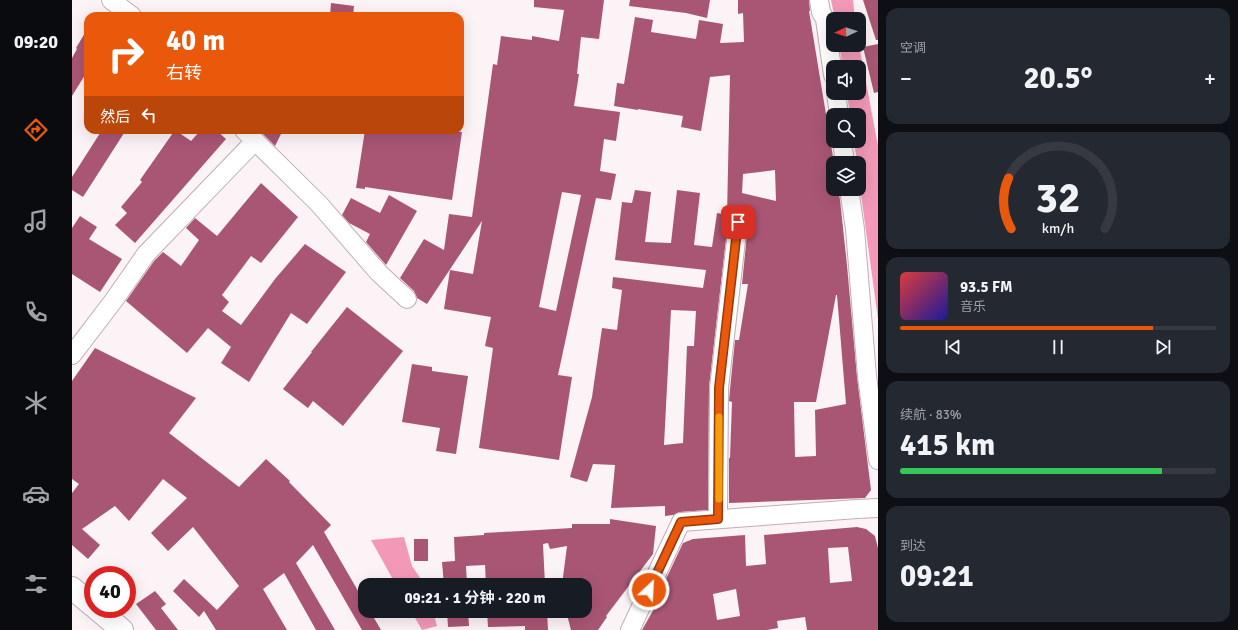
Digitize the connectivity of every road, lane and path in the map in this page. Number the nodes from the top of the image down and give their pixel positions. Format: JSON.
{"nodes":[{"id":1,"x":111,"y":0,"type":"edge"},
{"id":2,"x":819,"y":0,"type":"edge"},
{"id":3,"x":127,"y":12,"type":"edge"},
{"id":4,"x":831,"y":60,"type":"edge"},
{"id":5,"x":250,"y":135,"type":"edge"},
{"id":6,"x":850,"y":196,"type":"edge"},
{"id":7,"x":738,"y":222,"type":"dead end"},
{"id":8,"x":407,"y":299,"type":"dead end"},
{"id":9,"x":72,"y":355,"type":"edge"},
{"id":10,"x":878,"y":460,"type":"edge"},
{"id":11,"x":878,"y":508,"type":"edge"},
{"id":12,"x":718,"y":519,"type":"junction"},
{"id":13,"x":72,"y":588,"type":"edge"},
{"id":14,"x":84,"y":598,"type":"edge"},
{"id":15,"x":108,"y":618,"type":"edge"},
{"id":16,"x":122,"y":630,"type":"edge"},
{"id":17,"x":630,"y":630,"type":"edge"}],
"edges":[{"from":1,"to":3,"type":"street"},
{"from":2,"to":4,"type":"street"},
{"from":5,"to":8,"type":"street"},
{"from":5,"to":9,"type":"street"},
{"from":6,"to":10,"type":"street"},
{"from":7,"to":12,"type":"street"},
{"from":11,"to":12,"type":"street"},
{"from":12,"to":17,"type":"street"},
{"from":13,"to":14,"type":"main road"},
{"from":15,"to":16,"type":"main road"}]}
